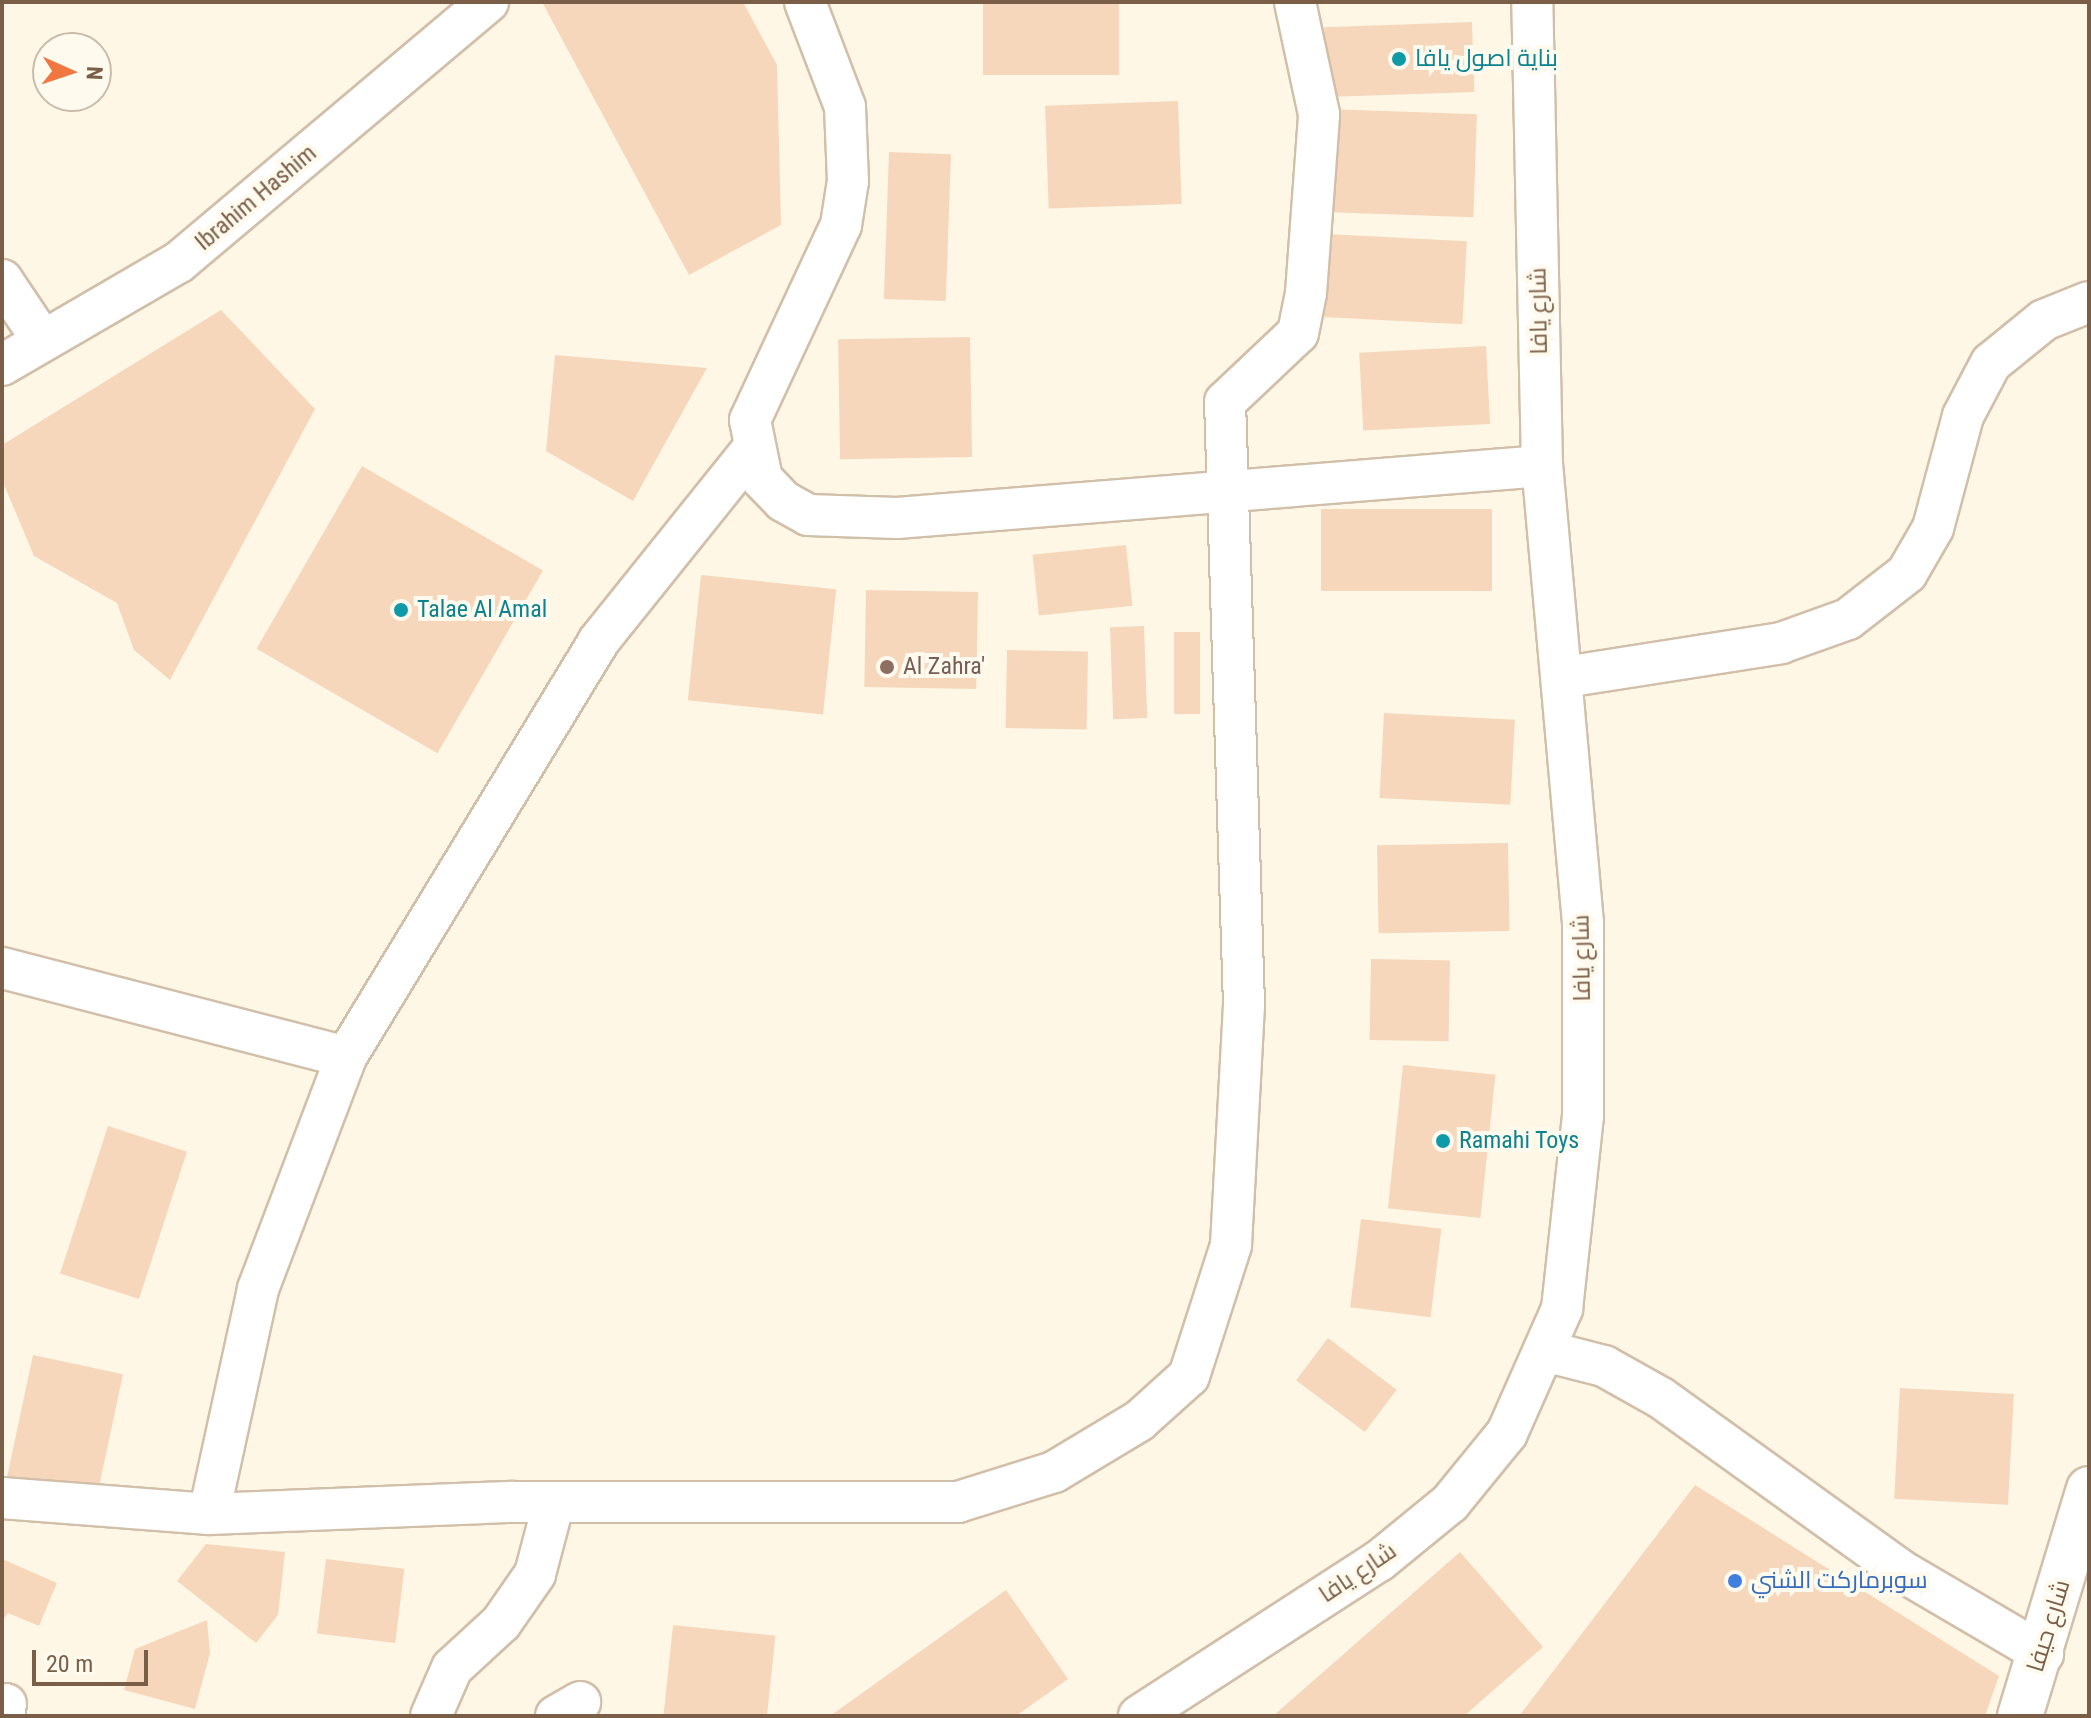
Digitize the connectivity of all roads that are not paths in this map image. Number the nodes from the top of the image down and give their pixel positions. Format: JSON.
{"nodes":[{"id":1,"x":488,"y":2,"type":"edge"},
{"id":2,"x":805,"y":2,"type":"edge"},
{"id":3,"x":1295,"y":2,"type":"edge"},
{"id":4,"x":1532,"y":2,"type":"edge"},
{"id":5,"x":2,"y":280,"type":"edge"},
{"id":6,"x":2089,"y":302,"type":"edge"},
{"id":7,"x":43,"y":341,"type":"junction"},
{"id":8,"x":2,"y":365,"type":"edge"},
{"id":9,"x":751,"y":451,"type":"junction"},
{"id":10,"x":1542,"y":466,"type":"junction"},
{"id":11,"x":1223,"y":491,"type":"junction"},
{"id":12,"x":1565,"y":677,"type":"junction"},
{"id":13,"x":2,"y":968,"type":"edge"},
{"id":14,"x":346,"y":1057,"type":"junction"},
{"id":15,"x":1549,"y":1352,"type":"junction"},
{"id":16,"x":2089,"y":1489,"type":"edge"},
{"id":17,"x":2,"y":1498,"type":"edge"},
{"id":18,"x":554,"y":1502,"type":"junction"},
{"id":19,"x":209,"y":1514,"type":"junction"},
{"id":20,"x":2043,"y":1654,"type":"junction"},
{"id":21,"x":431,"y":1716,"type":"edge"},
{"id":22,"x":1139,"y":1716,"type":"edge"},
{"id":23,"x":2020,"y":1716,"type":"edge"}],
"edges":[{"from":1,"to":7,"type":"street","name":"Ibrahim Hashim"},
{"from":2,"to":9,"type":"street"},
{"from":3,"to":11,"type":"street"},
{"from":4,"to":10,"type":"street","name":"شارع يافا"},
{"from":5,"to":7,"type":"street"},
{"from":6,"to":12,"type":"street"},
{"from":7,"to":8,"type":"street","name":"Ibrahim Hashim"},
{"from":9,"to":11,"type":"street"},
{"from":9,"to":14,"type":"street"},
{"from":10,"to":11,"type":"street"},
{"from":10,"to":12,"type":"street","name":"شارع يافا"},
{"from":11,"to":18,"type":"street"},
{"from":12,"to":15,"type":"street","name":"شارع يافا"},
{"from":13,"to":14,"type":"street"},
{"from":14,"to":19,"type":"street"},
{"from":15,"to":20,"type":"street"},
{"from":15,"to":22,"type":"street","name":"شارع يافا"},
{"from":16,"to":20,"type":"main road","name":"شارع حيفا"},
{"from":17,"to":19,"type":"street"},
{"from":18,"to":19,"type":"street"},
{"from":18,"to":21,"type":"street"},
{"from":20,"to":23,"type":"main road","name":"شارع حيفا"}]}
